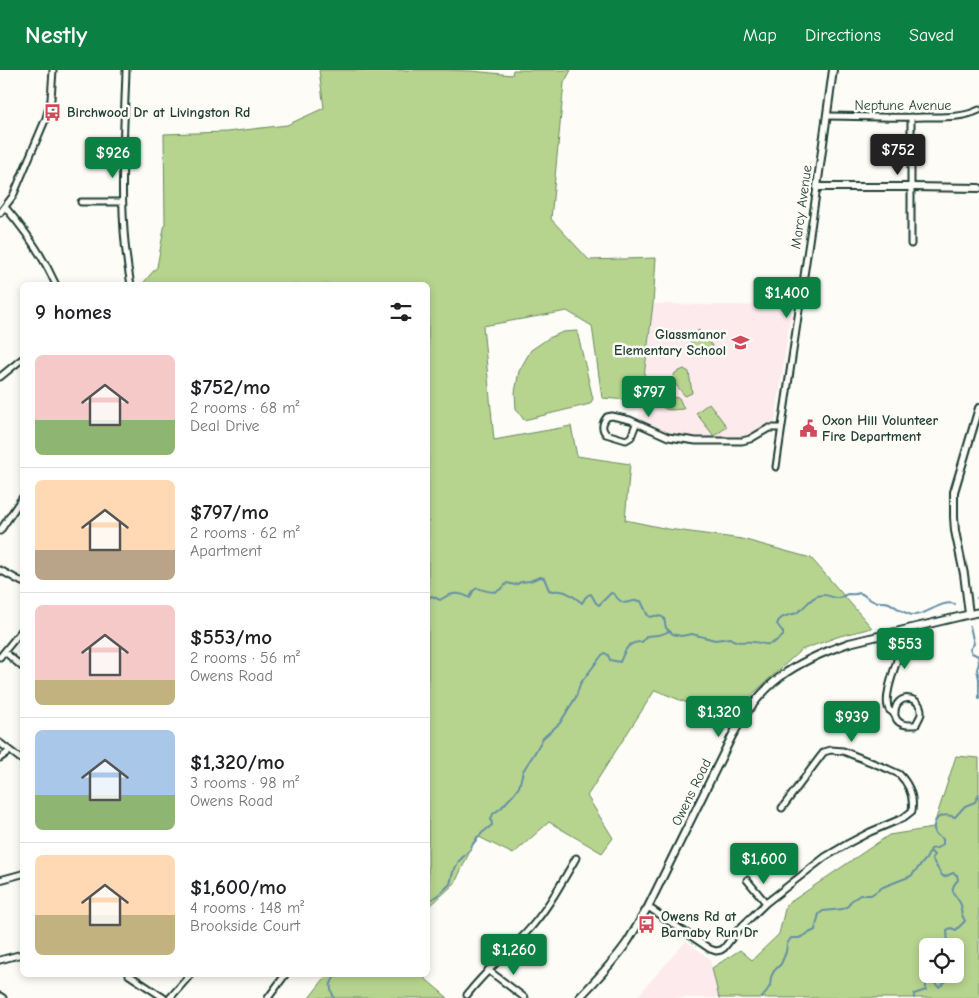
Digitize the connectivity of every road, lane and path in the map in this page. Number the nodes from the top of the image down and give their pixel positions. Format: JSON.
{"nodes":[{"id":1,"x":53,"y":70,"type":"edge"},
{"id":2,"x":126,"y":70,"type":"edge"},
{"id":3,"x":833,"y":70,"type":"edge"},
{"id":4,"x":979,"y":110,"type":"edge"},
{"id":5,"x":827,"y":116,"type":"junction"},
{"id":6,"x":911,"y":117,"type":"junction"},
{"id":7,"x":816,"y":187,"type":"junction"},
{"id":8,"x":912,"y":187,"type":"junction"},
{"id":9,"x":979,"y":188,"type":"edge"},
{"id":10,"x":81,"y":202,"type":"dead end"},
{"id":11,"x":122,"y":202,"type":"junction"},
{"id":12,"x":6,"y":206,"type":"junction"},
{"id":13,"x":0,"y":213,"type":"edge"},
{"id":14,"x":911,"y":244,"type":"dead end"},
{"id":15,"x":54,"y":282,"type":"edge"},
{"id":16,"x":130,"y":282,"type":"edge"},
{"id":17,"x":20,"y":361,"type":"edge"},
{"id":18,"x":0,"y":377,"type":"edge"},
{"id":19,"x":979,"y":408,"type":"edge"},
{"id":20,"x":636,"y":424,"type":"junction"},
{"id":21,"x":781,"y":428,"type":"junction"},
{"id":22,"x":776,"y":467,"type":"dead end"},
{"id":23,"x":20,"y":501,"type":"edge"},
{"id":24,"x":0,"y":530,"type":"edge"},
{"id":25,"x":0,"y":570,"type":"edge"},
{"id":26,"x":20,"y":581,"type":"edge"},
{"id":27,"x":979,"y":612,"type":"edge"},
{"id":28,"x":969,"y":614,"type":"junction"},
{"id":29,"x":898,"y":632,"type":"junction"},
{"id":30,"x":20,"y":633,"type":"edge"},
{"id":31,"x":5,"y":652,"type":"junction"},
{"id":32,"x":0,"y":658,"type":"edge"},
{"id":33,"x":20,"y":665,"type":"edge"},
{"id":34,"x":895,"y":714,"type":"junction"},
{"id":35,"x":0,"y":743,"type":"edge"},
{"id":36,"x":10,"y":751,"type":"junction"},
{"id":37,"x":0,"y":758,"type":"edge"},
{"id":38,"x":20,"y":758,"type":"edge"},
{"id":39,"x":782,"y":808,"type":"dead end"},
{"id":40,"x":576,"y":858,"type":"dead end"},
{"id":41,"x":20,"y":875,"type":"edge"},
{"id":42,"x":0,"y":880,"type":"edge"},
{"id":43,"x":747,"y":880,"type":"dead end"},
{"id":44,"x":766,"y":903,"type":"junction"},
{"id":45,"x":648,"y":907,"type":"junction"},
{"id":46,"x":20,"y":955,"type":"edge"},
{"id":47,"x":0,"y":960,"type":"edge"},
{"id":48,"x":488,"y":970,"type":"junction"},
{"id":49,"x":132,"y":977,"type":"edge"},
{"id":50,"x":188,"y":977,"type":"edge"},
{"id":51,"x":284,"y":977,"type":"edge"},
{"id":52,"x":467,"y":995,"type":"dead end"},
{"id":53,"x":0,"y":996,"type":"edge"},
{"id":54,"x":3,"y":998,"type":"edge"},
{"id":55,"x":164,"y":998,"type":"edge"},
{"id":56,"x":170,"y":998,"type":"edge"},
{"id":57,"x":268,"y":998,"type":"edge"},
{"id":58,"x":525,"y":998,"type":"edge"},
{"id":59,"x":578,"y":998,"type":"edge"}],
"edges":[{"from":1,"to":12,"type":"street"},
{"from":2,"to":11,"type":"street"},
{"from":3,"to":5,"type":"street","name":"Marcy Avenue"},
{"from":4,"to":6,"type":"street","name":"Neptune Avenue"},
{"from":5,"to":6,"type":"street","name":"Neptune Avenue"},
{"from":5,"to":7,"type":"street","name":"Marcy Avenue"},
{"from":6,"to":8,"type":"street"},
{"from":7,"to":8,"type":"street"},
{"from":7,"to":21,"type":"street","name":"Marcy Avenue"},
{"from":8,"to":9,"type":"street"},
{"from":8,"to":14,"type":"street"},
{"from":10,"to":11,"type":"street"},
{"from":11,"to":16,"type":"street"},
{"from":12,"to":13,"type":"street"},
{"from":12,"to":15,"type":"street"},
{"from":17,"to":18,"type":"street"},
{"from":19,"to":28,"type":"street"},
{"from":20,"to":20,"type":"street"},
{"from":20,"to":21,"type":"street"},
{"from":21,"to":22,"type":"street","name":"Marcy Avenue"},
{"from":23,"to":24,"type":"street"},
{"from":25,"to":26,"type":"street"},
{"from":27,"to":28,"type":"street","name":"Owens Road"},
{"from":28,"to":29,"type":"street","name":"Owens Road"},
{"from":29,"to":34,"type":"street"},
{"from":29,"to":45,"type":"street","name":"Owens Road"},
{"from":30,"to":31,"type":"street"},
{"from":31,"to":32,"type":"street"},
{"from":31,"to":33,"type":"street"},
{"from":34,"to":34,"type":"street"},
{"from":35,"to":36,"type":"street"},
{"from":36,"to":37,"type":"street"},
{"from":36,"to":38,"type":"street"},
{"from":39,"to":44,"type":"street"},
{"from":40,"to":48,"type":"street"},
{"from":41,"to":42,"type":"street"},
{"from":43,"to":44,"type":"street"},
{"from":44,"to":45,"type":"street"},
{"from":45,"to":59,"type":"street","name":"Owens Road"},
{"from":46,"to":47,"type":"street"},
{"from":48,"to":52,"type":"street"},
{"from":48,"to":58,"type":"street"},
{"from":49,"to":55,"type":"street"},
{"from":50,"to":56,"type":"street"},
{"from":51,"to":57,"type":"street"},
{"from":53,"to":54,"type":"street"}]}
